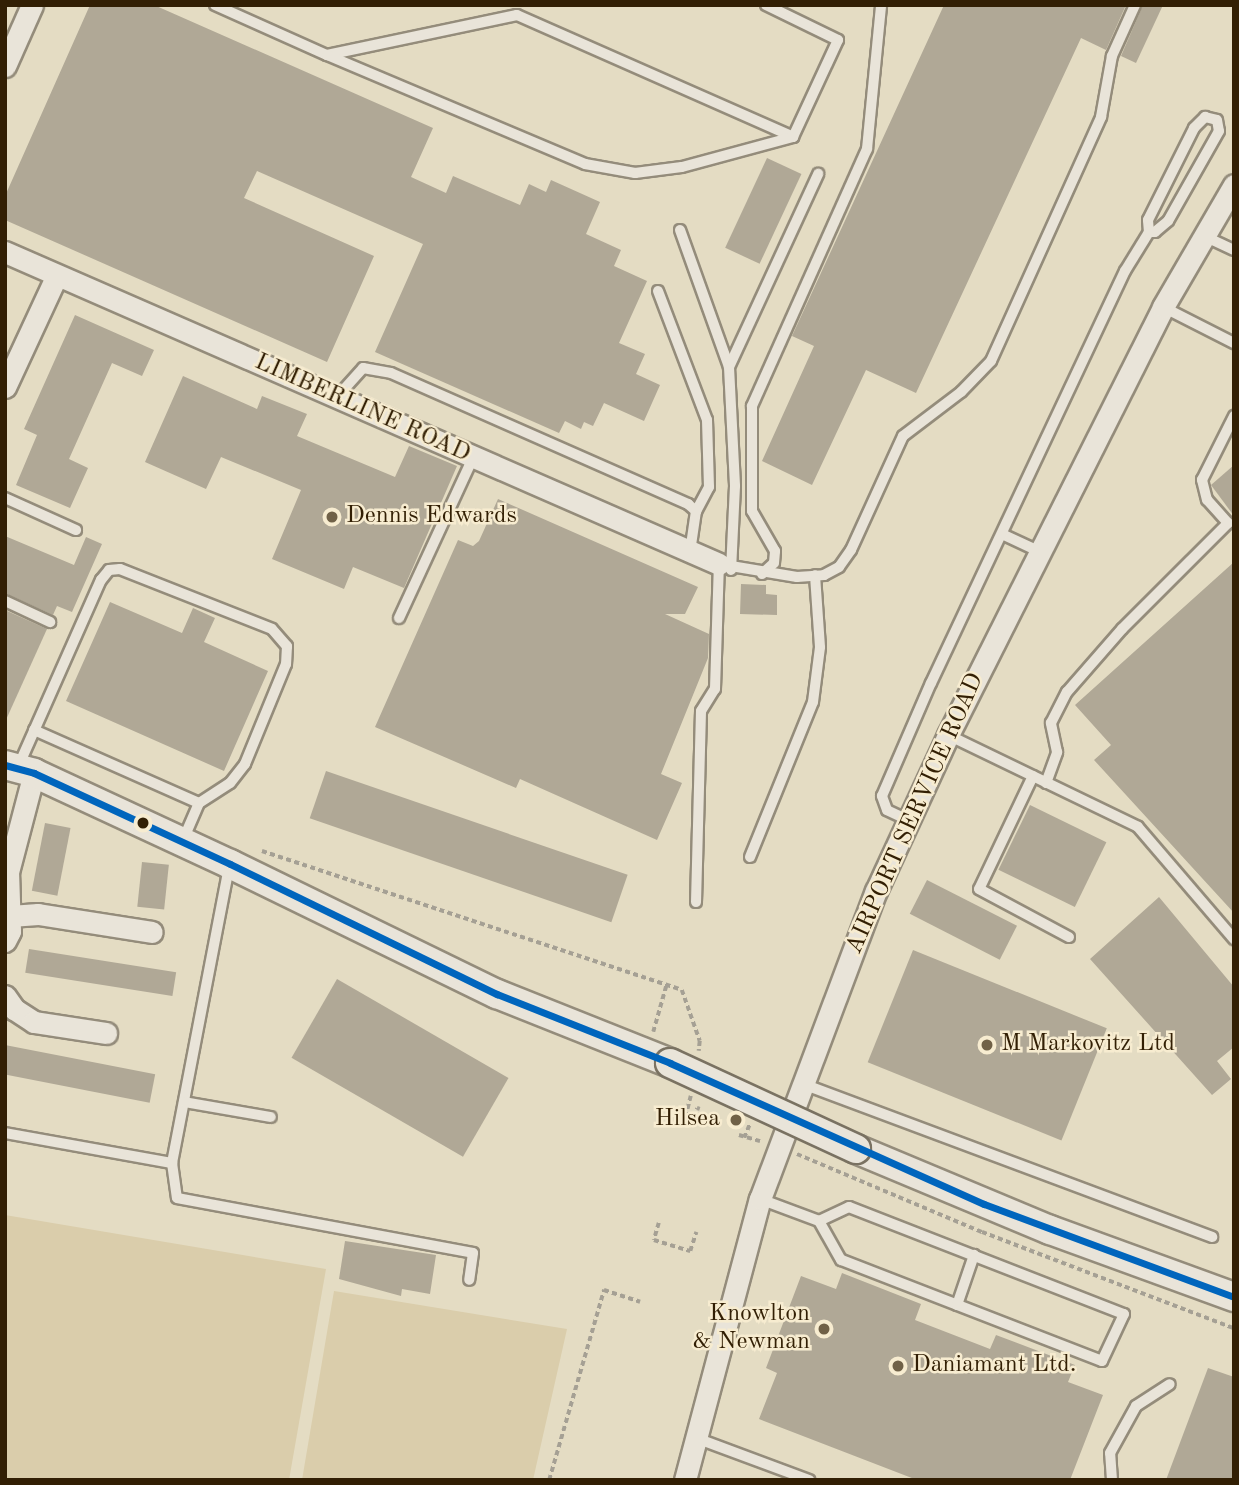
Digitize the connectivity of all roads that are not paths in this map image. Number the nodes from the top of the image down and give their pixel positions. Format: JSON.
{"nodes":[{"id":1,"x":32,"y":5,"type":"edge"},
{"id":2,"x":215,"y":5,"type":"edge"},
{"id":3,"x":766,"y":5,"type":"edge"},
{"id":4,"x":881,"y":5,"type":"edge"},
{"id":5,"x":1135,"y":5,"type":"edge"},
{"id":6,"x":520,"y":10,"type":"edge"},
{"id":7,"x":327,"y":55,"type":"junction"},
{"id":8,"x":5,"y":66,"type":"edge"},
{"id":9,"x":793,"y":137,"type":"junction"},
{"id":10,"x":818,"y":174,"type":"dead end"},
{"id":11,"x":1234,"y":185,"type":"edge"},
{"id":12,"x":680,"y":230,"type":"dead end"},
{"id":13,"x":1149,"y":232,"type":"junction"},
{"id":14,"x":1204,"y":236,"type":"junction"},
{"id":15,"x":1234,"y":250,"type":"edge"},
{"id":16,"x":5,"y":252,"type":"edge"},
{"id":17,"x":57,"y":275,"type":"junction"},
{"id":18,"x":658,"y":291,"type":"dead end"},
{"id":19,"x":1163,"y":307,"type":"junction"},
{"id":20,"x":1234,"y":343,"type":"edge"},
{"id":21,"x":729,"y":366,"type":"junction"},
{"id":22,"x":5,"y":387,"type":"edge"},
{"id":23,"x":337,"y":397,"type":"junction"},
{"id":24,"x":1234,"y":416,"type":"edge"},
{"id":25,"x":473,"y":458,"type":"junction"},
{"id":26,"x":5,"y":498,"type":"edge"},
{"id":27,"x":696,"y":511,"type":"junction"},
{"id":28,"x":76,"y":530,"type":"dead end"},
{"id":29,"x":1004,"y":535,"type":"junction"},
{"id":30,"x":690,"y":552,"type":"junction"},
{"id":31,"x":1040,"y":552,"type":"junction"},
{"id":32,"x":725,"y":567,"type":"junction"},
{"id":33,"x":762,"y":574,"type":"junction"},
{"id":34,"x":816,"y":575,"type":"junction"},
{"id":35,"x":5,"y":601,"type":"edge"},
{"id":36,"x":398,"y":618,"type":"dead end"},
{"id":37,"x":50,"y":622,"type":"dead end"},
{"id":38,"x":34,"y":730,"type":"junction"},
{"id":39,"x":948,"y":735,"type":"junction"},
{"id":40,"x":19,"y":769,"type":"edge"},
{"id":41,"x":1033,"y":776,"type":"junction"},
{"id":42,"x":1046,"y":783,"type":"junction"},
{"id":43,"x":199,"y":803,"type":"junction"},
{"id":44,"x":908,"y":820,"type":"junction"},
{"id":45,"x":182,"y":841,"type":"junction"},
{"id":46,"x":750,"y":857,"type":"dead end"},
{"id":47,"x":230,"y":863,"type":"junction"},
{"id":48,"x":696,"y":902,"type":"dead end"},
{"id":49,"x":7,"y":903,"type":"edge"},
{"id":50,"x":152,"y":932,"type":"dead end"},
{"id":51,"x":1069,"y":937,"type":"dead end"},
{"id":52,"x":1234,"y":939,"type":"edge"},
{"id":53,"x":5,"y":941,"type":"edge"},
{"id":54,"x":5,"y":996,"type":"edge"},
{"id":55,"x":106,"y":1034,"type":"dead end"},
{"id":56,"x":803,"y":1084,"type":"junction"},
{"id":57,"x":184,"y":1102,"type":"junction"},
{"id":58,"x":271,"y":1118,"type":"dead end"},
{"id":59,"x":5,"y":1133,"type":"edge"},
{"id":60,"x":172,"y":1163,"type":"junction"},
{"id":61,"x":760,"y":1199,"type":"junction"},
{"id":62,"x":819,"y":1221,"type":"junction"},
{"id":63,"x":1212,"y":1237,"type":"dead end"},
{"id":64,"x":974,"y":1255,"type":"junction"},
{"id":65,"x":469,"y":1280,"type":"dead end"},
{"id":66,"x":1234,"y":1297,"type":"edge"},
{"id":67,"x":957,"y":1305,"type":"junction"},
{"id":68,"x":1170,"y":1384,"type":"dead end"},
{"id":69,"x":696,"y":1438,"type":"junction"},
{"id":70,"x":685,"y":1480,"type":"edge"},
{"id":71,"x":809,"y":1480,"type":"edge"},
{"id":72,"x":1112,"y":1480,"type":"edge"}],
"edges":[{"from":1,"to":8,"type":"street"},
{"from":2,"to":7,"type":"lane"},
{"from":3,"to":9,"type":"lane"},
{"from":4,"to":33,"type":"lane"},
{"from":5,"to":34,"type":"lane"},
{"from":6,"to":7,"type":"lane"},
{"from":6,"to":9,"type":"lane"},
{"from":7,"to":9,"type":"lane"},
{"from":10,"to":21,"type":"lane"},
{"from":11,"to":14,"type":"street","name":"AIRPORT SERVICE ROAD"},
{"from":12,"to":21,"type":"lane"},
{"from":13,"to":13,"type":"lane"},
{"from":13,"to":29,"type":"lane"},
{"from":14,"to":15,"type":"lane"},
{"from":14,"to":19,"type":"street","name":"AIRPORT SERVICE ROAD"},
{"from":16,"to":17,"type":"street","name":"LIMBERLINE ROAD"},
{"from":17,"to":22,"type":"street"},
{"from":17,"to":23,"type":"street","name":"LIMBERLINE ROAD"},
{"from":18,"to":27,"type":"lane"},
{"from":19,"to":20,"type":"lane"},
{"from":19,"to":31,"type":"street","name":"AIRPORT SERVICE ROAD"},
{"from":21,"to":32,"type":"lane"},
{"from":23,"to":25,"type":"street","name":"LIMBERLINE ROAD"},
{"from":23,"to":27,"type":"lane"},
{"from":24,"to":42,"type":"lane"},
{"from":25,"to":30,"type":"street","name":"LIMBERLINE ROAD"},
{"from":25,"to":36,"type":"lane"},
{"from":26,"to":28,"type":"lane"},
{"from":27,"to":30,"type":"lane"},
{"from":29,"to":31,"type":"lane"},
{"from":29,"to":44,"type":"lane"},
{"from":30,"to":32,"type":"street","name":"LIMBERLINE ROAD"},
{"from":31,"to":39,"type":"street","name":"AIRPORT SERVICE ROAD"},
{"from":32,"to":33,"type":"lane"},
{"from":32,"to":48,"type":"lane"},
{"from":33,"to":34,"type":"lane"},
{"from":34,"to":46,"type":"lane"},
{"from":35,"to":37,"type":"lane"},
{"from":38,"to":40,"type":"lane"},
{"from":38,"to":43,"type":"lane"},
{"from":38,"to":43,"type":"lane"},
{"from":39,"to":41,"type":"lane"},
{"from":39,"to":44,"type":"street","name":"AIRPORT SERVICE ROAD"},
{"from":40,"to":45,"type":"street"},
{"from":40,"to":49,"type":"street"},
{"from":41,"to":42,"type":"lane"},
{"from":41,"to":51,"type":"lane"},
{"from":42,"to":52,"type":"lane"},
{"from":43,"to":45,"type":"lane"},
{"from":44,"to":56,"type":"street","name":"AIRPORT SERVICE ROAD"},
{"from":45,"to":47,"type":"street"},
{"from":47,"to":57,"type":"lane"},
{"from":47,"to":66,"type":"street","bridge":true},
{"from":49,"to":50,"type":"street"},
{"from":49,"to":53,"type":"street"},
{"from":54,"to":55,"type":"street"},
{"from":56,"to":61,"type":"street","name":"AIRPORT SERVICE ROAD"},
{"from":56,"to":63,"type":"lane"},
{"from":57,"to":58,"type":"lane"},
{"from":57,"to":60,"type":"lane"},
{"from":59,"to":60,"type":"lane"},
{"from":60,"to":65,"type":"lane"},
{"from":61,"to":62,"type":"lane"},
{"from":61,"to":69,"type":"street","name":"AIRPORT SERVICE ROAD"},
{"from":62,"to":64,"type":"lane"},
{"from":62,"to":67,"type":"lane"},
{"from":64,"to":67,"type":"lane"},
{"from":64,"to":67,"type":"lane"},
{"from":68,"to":72,"type":"lane"},
{"from":69,"to":70,"type":"street","name":"AIRPORT SERVICE ROAD"},
{"from":69,"to":71,"type":"lane"}]}
